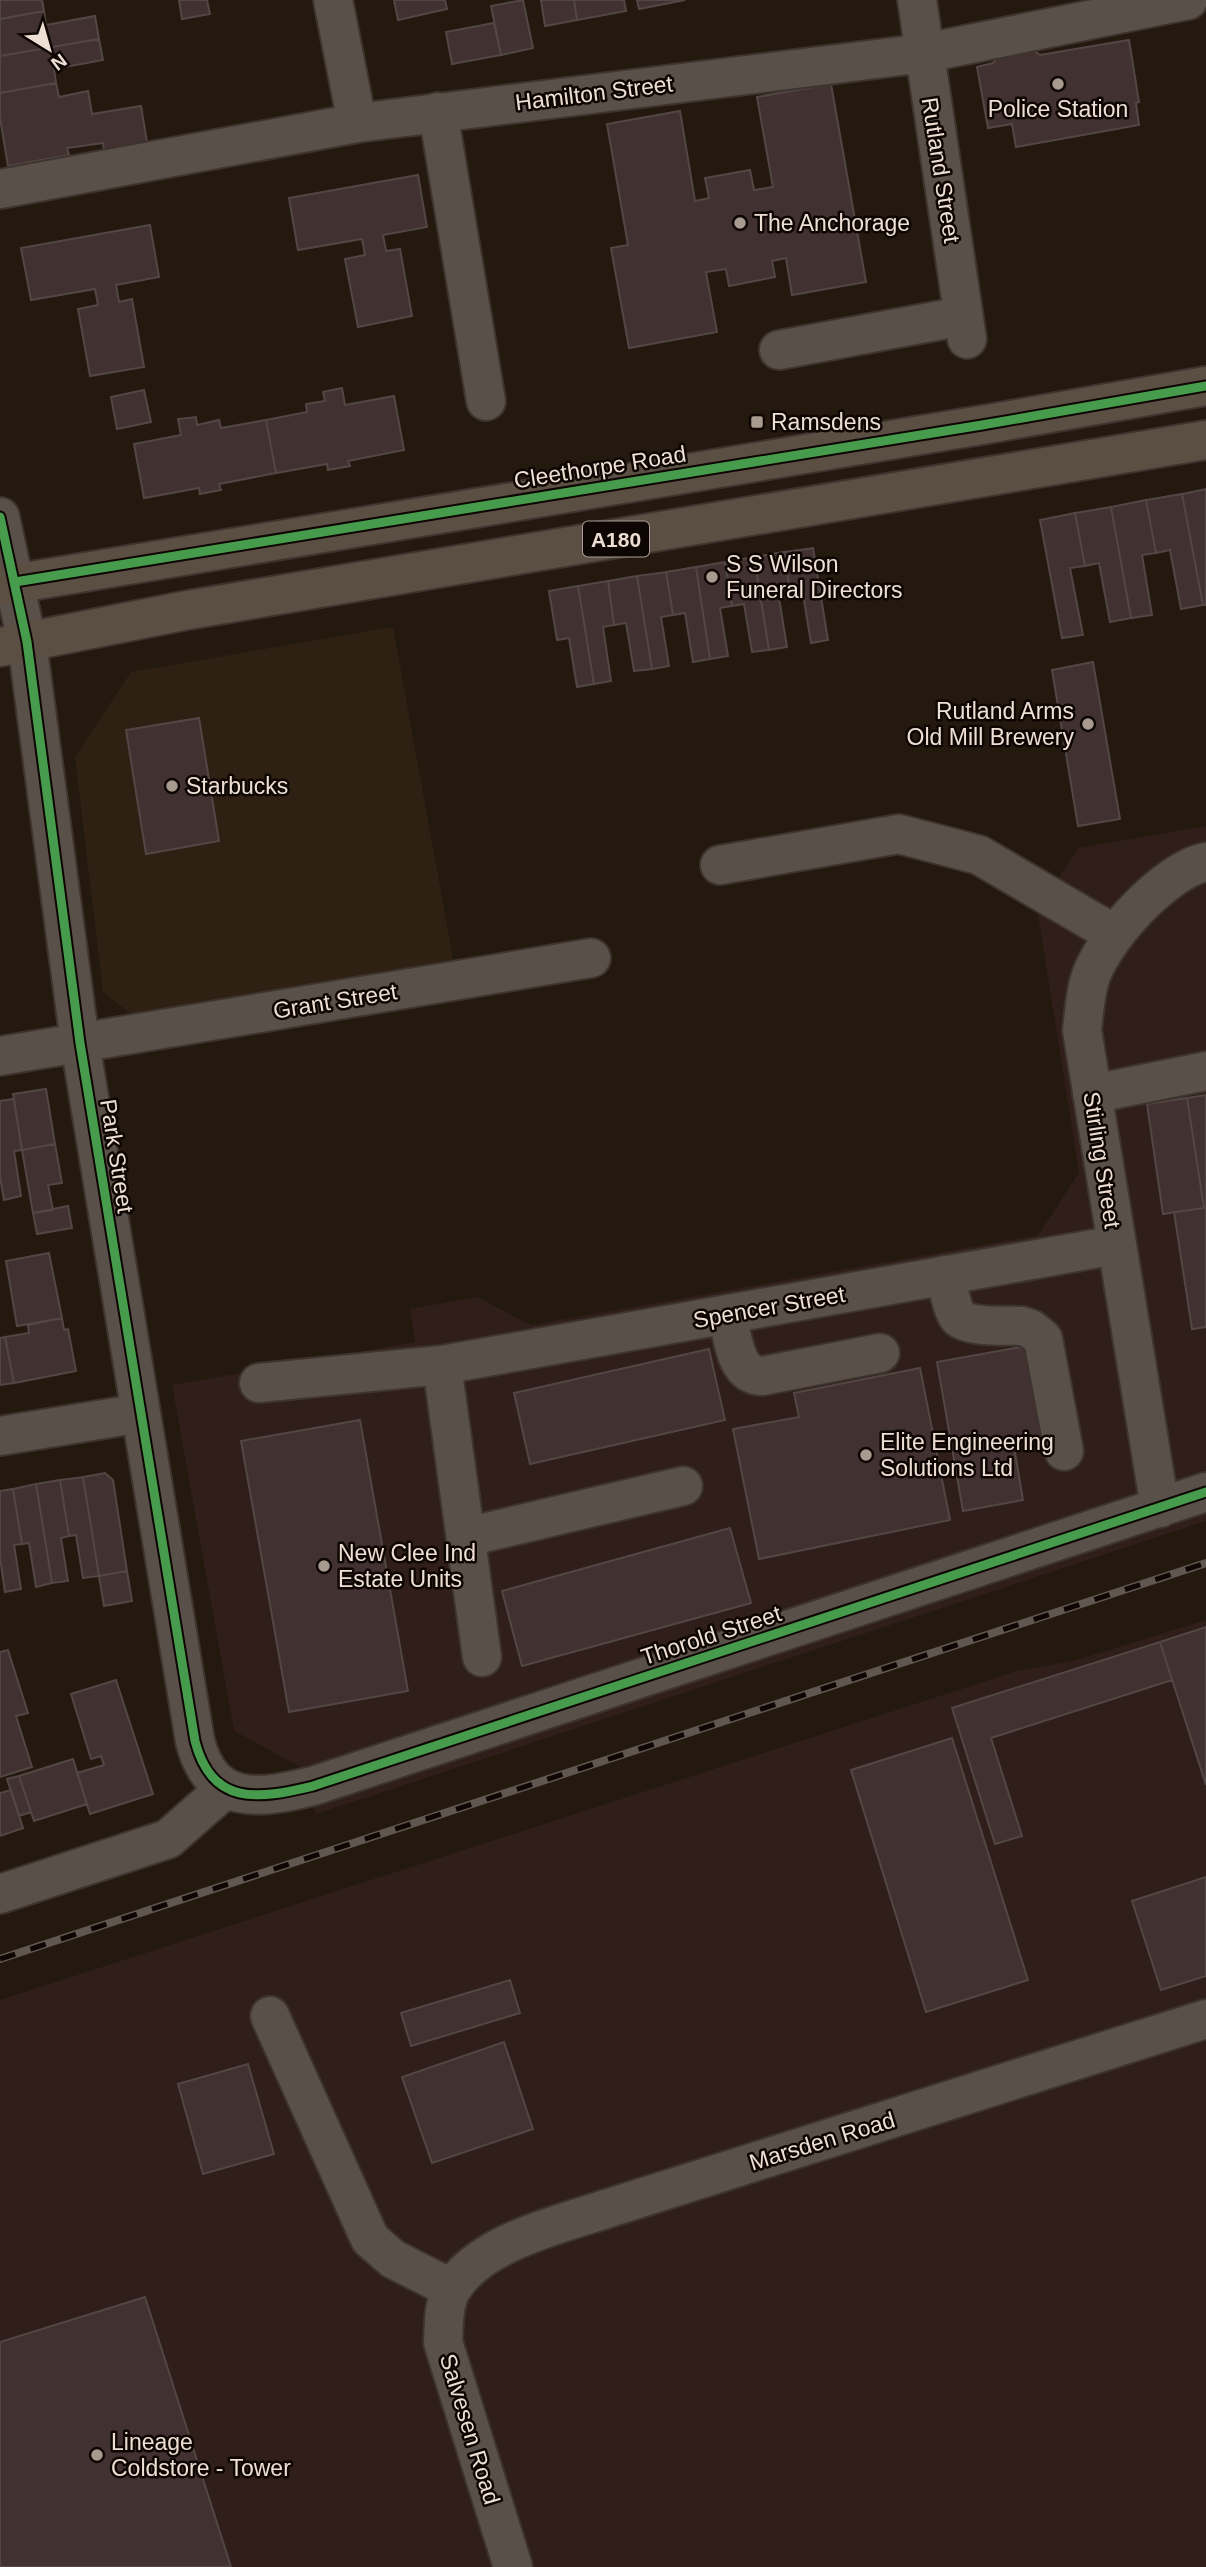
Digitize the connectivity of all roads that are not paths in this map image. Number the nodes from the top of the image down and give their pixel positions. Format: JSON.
{"nodes":[{"id":1,"x":333,"y":0,"type":"edge"},
{"id":2,"x":916,"y":0,"type":"edge"},
{"id":3,"x":1188,"y":0,"type":"edge"},
{"id":4,"x":925,"y":53,"type":"junction"},
{"id":5,"x":438,"y":112,"type":"junction"},
{"id":6,"x":357,"y":123,"type":"junction"},
{"id":7,"x":0,"y":189,"type":"edge"},
{"id":8,"x":779,"y":350,"type":"dead end"},
{"id":9,"x":1206,"y":386,"type":"edge"},
{"id":10,"x":486,"y":401,"type":"dead end"},
{"id":11,"x":1206,"y":440,"type":"edge"},
{"id":12,"x":0,"y":517,"type":"edge"},
{"id":13,"x":8,"y":584,"type":"edge"},
{"id":14,"x":14,"y":644,"type":"edge"},
{"id":15,"x":1206,"y":862,"type":"edge"},
{"id":16,"x":720,"y":865,"type":"dead end"},
{"id":17,"x":1114,"y":934,"type":"junction"},
{"id":18,"x":591,"y":958,"type":"dead end"},
{"id":19,"x":80,"y":1043,"type":"junction"},
{"id":20,"x":0,"y":1056,"type":"edge"},
{"id":21,"x":1206,"y":1071,"type":"edge"},
{"id":22,"x":1092,"y":1094,"type":"junction"},
{"id":23,"x":1116,"y":1245,"type":"junction"},
{"id":24,"x":945,"y":1275,"type":"junction"},
{"id":25,"x":727,"y":1314,"type":"junction"},
{"id":26,"x":880,"y":1353,"type":"dead end"},
{"id":27,"x":432,"y":1366,"type":"junction"},
{"id":28,"x":259,"y":1383,"type":"dead end"},
{"id":29,"x":141,"y":1413,"type":"junction"},
{"id":30,"x":0,"y":1436,"type":"edge"},
{"id":31,"x":1064,"y":1451,"type":"dead end"},
{"id":32,"x":683,"y":1486,"type":"dead end"},
{"id":33,"x":1206,"y":1492,"type":"edge"},
{"id":34,"x":1160,"y":1507,"type":"junction"},
{"id":35,"x":466,"y":1537,"type":"junction"},
{"id":36,"x":481,"y":1657,"type":"dead end"},
{"id":37,"x":226,"y":1788,"type":"junction"},
{"id":38,"x":0,"y":1894,"type":"edge"},
{"id":39,"x":270,"y":2015,"type":"dead end"},
{"id":40,"x":1206,"y":2019,"type":"edge"},
{"id":41,"x":452,"y":2290,"type":"junction"},
{"id":42,"x":513,"y":2567,"type":"edge"}],
"edges":[{"from":1,"to":6,"type":"street"},
{"from":2,"to":4,"type":"street","name":"Rutland Street"},
{"from":3,"to":4,"type":"street","name":"Hamilton Street"},
{"from":4,"to":5,"type":"street","name":"Hamilton Street"},
{"from":4,"to":8,"type":"street","name":"Rutland Street"},
{"from":5,"to":6,"type":"street","name":"Hamilton Street"},
{"from":5,"to":10,"type":"street"},
{"from":6,"to":7,"type":"street","name":"Hamilton Street"},
{"from":9,"to":13,"type":"main road","name":"Cleethorpe Road","number":"A180"},
{"from":11,"to":14,"type":"main road","number":"A180"},
{"from":12,"to":13,"type":"street","name":"Park Street"},
{"from":13,"to":14,"type":"street","name":"Park Street"},
{"from":14,"to":19,"type":"street","name":"Park Street"},
{"from":15,"to":17,"type":"street","name":"Stirling Street"},
{"from":16,"to":17,"type":"street"},
{"from":17,"to":22,"type":"street","name":"Stirling Street"},
{"from":18,"to":19,"type":"street","name":"Grant Street"},
{"from":19,"to":20,"type":"street","name":"Grant Street"},
{"from":19,"to":29,"type":"street","name":"Park Street"},
{"from":21,"to":22,"type":"street"},
{"from":22,"to":23,"type":"street","name":"Stirling Street"},
{"from":23,"to":24,"type":"street","name":"Spencer Street"},
{"from":23,"to":34,"type":"street","name":"Stirling Street"},
{"from":24,"to":25,"type":"street","name":"Spencer Street"},
{"from":24,"to":31,"type":"street"},
{"from":25,"to":26,"type":"street"},
{"from":25,"to":27,"type":"street","name":"Spencer Street"},
{"from":27,"to":28,"type":"street","name":"Spencer Street"},
{"from":27,"to":35,"type":"street"},
{"from":29,"to":30,"type":"street"},
{"from":29,"to":37,"type":"street","name":"Park Street"},
{"from":32,"to":35,"type":"street"},
{"from":33,"to":34,"type":"street","name":"Thorold Street"},
{"from":34,"to":37,"type":"street","name":"Thorold Street"},
{"from":35,"to":36,"type":"street"},
{"from":37,"to":38,"type":"street"},
{"from":39,"to":41,"type":"street"},
{"from":40,"to":41,"type":"street","name":"Marsden Road"},
{"from":41,"to":42,"type":"street","name":"Salvesen Road"}]}
